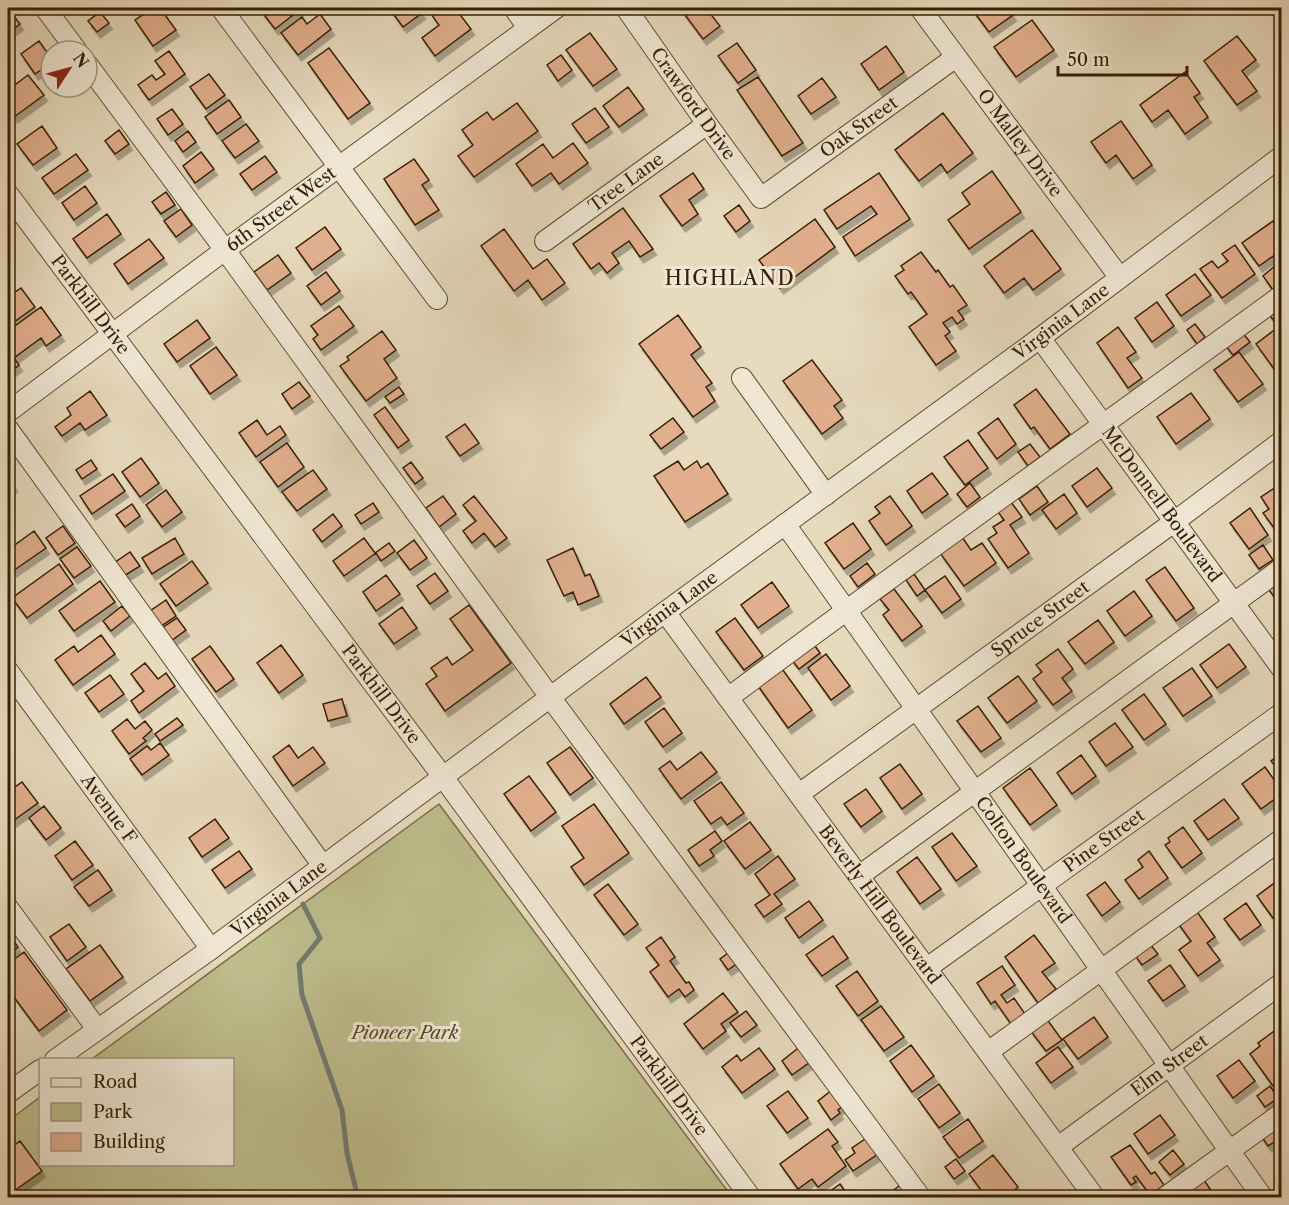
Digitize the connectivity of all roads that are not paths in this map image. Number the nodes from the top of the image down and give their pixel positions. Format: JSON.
{"nodes":[{"id":1,"x":45,"y":8,"type":"edge"},
{"id":2,"x":221,"y":8,"type":"edge"},
{"id":3,"x":514,"y":8,"type":"edge"},
{"id":4,"x":556,"y":8,"type":"edge"},
{"id":5,"x":626,"y":8,"type":"edge"},
{"id":6,"x":920,"y":8,"type":"edge"},
{"id":7,"x":528,"y":28,"type":"junction"},
{"id":8,"x":68,"y":39,"type":"edge"},
{"id":9,"x":956,"y":57,"type":"junction"},
{"id":10,"x":99,"y":80,"type":"edge"},
{"id":11,"x":707,"y":124,"type":"junction"},
{"id":12,"x":1281,"y":156,"type":"edge"},
{"id":13,"x":340,"y":167,"type":"junction"},
{"id":14,"x":8,"y":194,"type":"edge"},
{"id":15,"x":761,"y":198,"type":"joint"},
{"id":16,"x":545,"y":242,"type":"dead end"},
{"id":17,"x":225,"y":250,"type":"junction"},
{"id":18,"x":1120,"y":278,"type":"junction"},
{"id":19,"x":1281,"y":295,"type":"edge"},
{"id":20,"x":436,"y":299,"type":"dead end"},
{"id":21,"x":112,"y":335,"type":"junction"},
{"id":22,"x":1040,"y":338,"type":"junction"},
{"id":23,"x":742,"y":378,"type":"dead end"},
{"id":24,"x":8,"y":412,"type":"edge"},
{"id":25,"x":1103,"y":425,"type":"junction"},
{"id":26,"x":8,"y":429,"type":"edge"},
{"id":27,"x":1281,"y":441,"type":"edge"},
{"id":28,"x":826,"y":495,"type":"junction"},
{"id":29,"x":1174,"y":522,"type":"junction"},
{"id":30,"x":785,"y":524,"type":"junction"},
{"id":31,"x":1281,"y":568,"type":"edge"},
{"id":32,"x":1233,"y":603,"type":"junction"},
{"id":33,"x":846,"y":610,"type":"junction"},
{"id":34,"x":665,"y":612,"type":"junction"},
{"id":35,"x":1281,"y":669,"type":"edge"},
{"id":36,"x":8,"y":671,"type":"edge"},
{"id":37,"x":550,"y":697,"type":"junction"},
{"id":38,"x":728,"y":698,"type":"junction"},
{"id":39,"x":916,"y":709,"type":"junction"},
{"id":40,"x":1281,"y":713,"type":"edge"},
{"id":41,"x":443,"y":777,"type":"junction"},
{"id":42,"x":975,"y":792,"type":"junction"},
{"id":43,"x":799,"y":795,"type":"junction"},
{"id":44,"x":1281,"y":839,"type":"edge"},
{"id":45,"x":323,"y":866,"type":"junction"},
{"id":46,"x":859,"y":876,"type":"junction"},
{"id":47,"x":1042,"y":886,"type":"junction"},
{"id":48,"x":8,"y":908,"type":"edge"},
{"id":49,"x":211,"y":949,"type":"junction"},
{"id":50,"x":927,"y":968,"type":"junction"},
{"id":51,"x":1101,"y":970,"type":"junction"},
{"id":52,"x":1281,"y":983,"type":"edge"},
{"id":53,"x":97,"y":1029,"type":"junction"},
{"id":54,"x":988,"y":1052,"type":"junction"},
{"id":55,"x":56,"y":1058,"type":"edge"},
{"id":56,"x":1169,"y":1065,"type":"junction"},
{"id":57,"x":39,"y":1071,"type":"edge"},
{"id":58,"x":8,"y":1093,"type":"edge"},
{"id":59,"x":1281,"y":1113,"type":"edge"},
{"id":60,"x":1058,"y":1147,"type":"junction"},
{"id":61,"x":1230,"y":1151,"type":"junction"},
{"id":62,"x":751,"y":1197,"type":"edge"},
{"id":63,"x":921,"y":1197,"type":"edge"},
{"id":64,"x":1095,"y":1197,"type":"edge"},
{"id":65,"x":1164,"y":1197,"type":"edge"},
{"id":66,"x":1263,"y":1197,"type":"edge"}],
"edges":[{"from":1,"to":8,"type":"street"},
{"from":2,"to":13,"type":"street"},
{"from":3,"to":7,"type":"street"},
{"from":4,"to":7,"type":"street","name":"6th Street West"},
{"from":5,"to":11,"type":"street","name":"Crawford Drive"},
{"from":6,"to":9,"type":"street","name":"O Malley Drive"},
{"from":7,"to":13,"type":"street","name":"6th Street West"},
{"from":9,"to":15,"type":"street","name":"Oak Street"},
{"from":9,"to":18,"type":"street","name":"O Malley Drive"},
{"from":10,"to":17,"type":"street"},
{"from":11,"to":15,"type":"street","name":"Crawford Drive"},
{"from":11,"to":16,"type":"street","name":"Tree Lane"},
{"from":12,"to":18,"type":"street","name":"Virginia Lane"},
{"from":13,"to":17,"type":"street","name":"6th Street West"},
{"from":13,"to":20,"type":"street"},
{"from":14,"to":21,"type":"street","name":"Parkhill Drive"},
{"from":17,"to":21,"type":"street","name":"6th Street West"},
{"from":17,"to":37,"type":"street"},
{"from":18,"to":22,"type":"street","name":"Virginia Lane"},
{"from":19,"to":25,"type":"street"},
{"from":21,"to":24,"type":"street","name":"6th Street West"},
{"from":21,"to":41,"type":"street","name":"Parkhill Drive"},
{"from":22,"to":25,"type":"street","name":"McDonnell Boulevard"},
{"from":22,"to":28,"type":"street","name":"Virginia Lane"},
{"from":23,"to":28,"type":"street"},
{"from":25,"to":29,"type":"street","name":"McDonnell Boulevard"},
{"from":25,"to":33,"type":"street"},
{"from":26,"to":45,"type":"street"},
{"from":27,"to":29,"type":"street","name":"Spruce Street"},
{"from":28,"to":30,"type":"street","name":"Virginia Lane"},
{"from":29,"to":32,"type":"street","name":"McDonnell Boulevard"},
{"from":29,"to":39,"type":"street","name":"Spruce Street"},
{"from":30,"to":33,"type":"street","name":"Colton Boulevard"},
{"from":30,"to":34,"type":"street","name":"Virginia Lane"},
{"from":31,"to":32,"type":"street"},
{"from":32,"to":35,"type":"street","name":"McDonnell Boulevard"},
{"from":32,"to":42,"type":"street"},
{"from":33,"to":38,"type":"street"},
{"from":33,"to":39,"type":"street","name":"Colton Boulevard"},
{"from":34,"to":37,"type":"street","name":"Virginia Lane"},
{"from":34,"to":38,"type":"street","name":"Beverly Hill Boulevard"},
{"from":36,"to":49,"type":"street","name":"Avenue F"},
{"from":37,"to":41,"type":"street","name":"Virginia Lane"},
{"from":37,"to":63,"type":"street"},
{"from":38,"to":43,"type":"street","name":"Beverly Hill Boulevard"},
{"from":39,"to":42,"type":"street","name":"Colton Boulevard"},
{"from":39,"to":43,"type":"street","name":"Spruce Street"},
{"from":40,"to":47,"type":"street","name":"Pine Street"},
{"from":41,"to":45,"type":"street","name":"Virginia Lane"},
{"from":41,"to":62,"type":"street","name":"Parkhill Drive"},
{"from":42,"to":46,"type":"street"},
{"from":42,"to":47,"type":"street","name":"Colton Boulevard"},
{"from":43,"to":46,"type":"street","name":"Beverly Hill Boulevard"},
{"from":44,"to":51,"type":"street"},
{"from":45,"to":49,"type":"street","name":"Virginia Lane"},
{"from":46,"to":50,"type":"street","name":"Beverly Hill Boulevard"},
{"from":47,"to":50,"type":"street","name":"Pine Street"},
{"from":47,"to":51,"type":"street","name":"Colton Boulevard"},
{"from":48,"to":53,"type":"street"},
{"from":49,"to":53,"type":"street","name":"Virginia Lane"},
{"from":50,"to":54,"type":"street","name":"Beverly Hill Boulevard"},
{"from":51,"to":54,"type":"street"},
{"from":51,"to":56,"type":"street","name":"Colton Boulevard"},
{"from":52,"to":56,"type":"street","name":"Elm Street"},
{"from":53,"to":55,"type":"street","name":"Virginia Lane"},
{"from":54,"to":60,"type":"street","name":"Beverly Hill Boulevard"},
{"from":56,"to":60,"type":"street","name":"Elm Street"},
{"from":56,"to":61,"type":"street","name":"Colton Boulevard"},
{"from":57,"to":58,"type":"street"},
{"from":59,"to":61,"type":"street"},
{"from":60,"to":64,"type":"street","name":"Beverly Hill Boulevard"},
{"from":61,"to":65,"type":"street"},
{"from":61,"to":66,"type":"street","name":"Colton Boulevard"}]}
